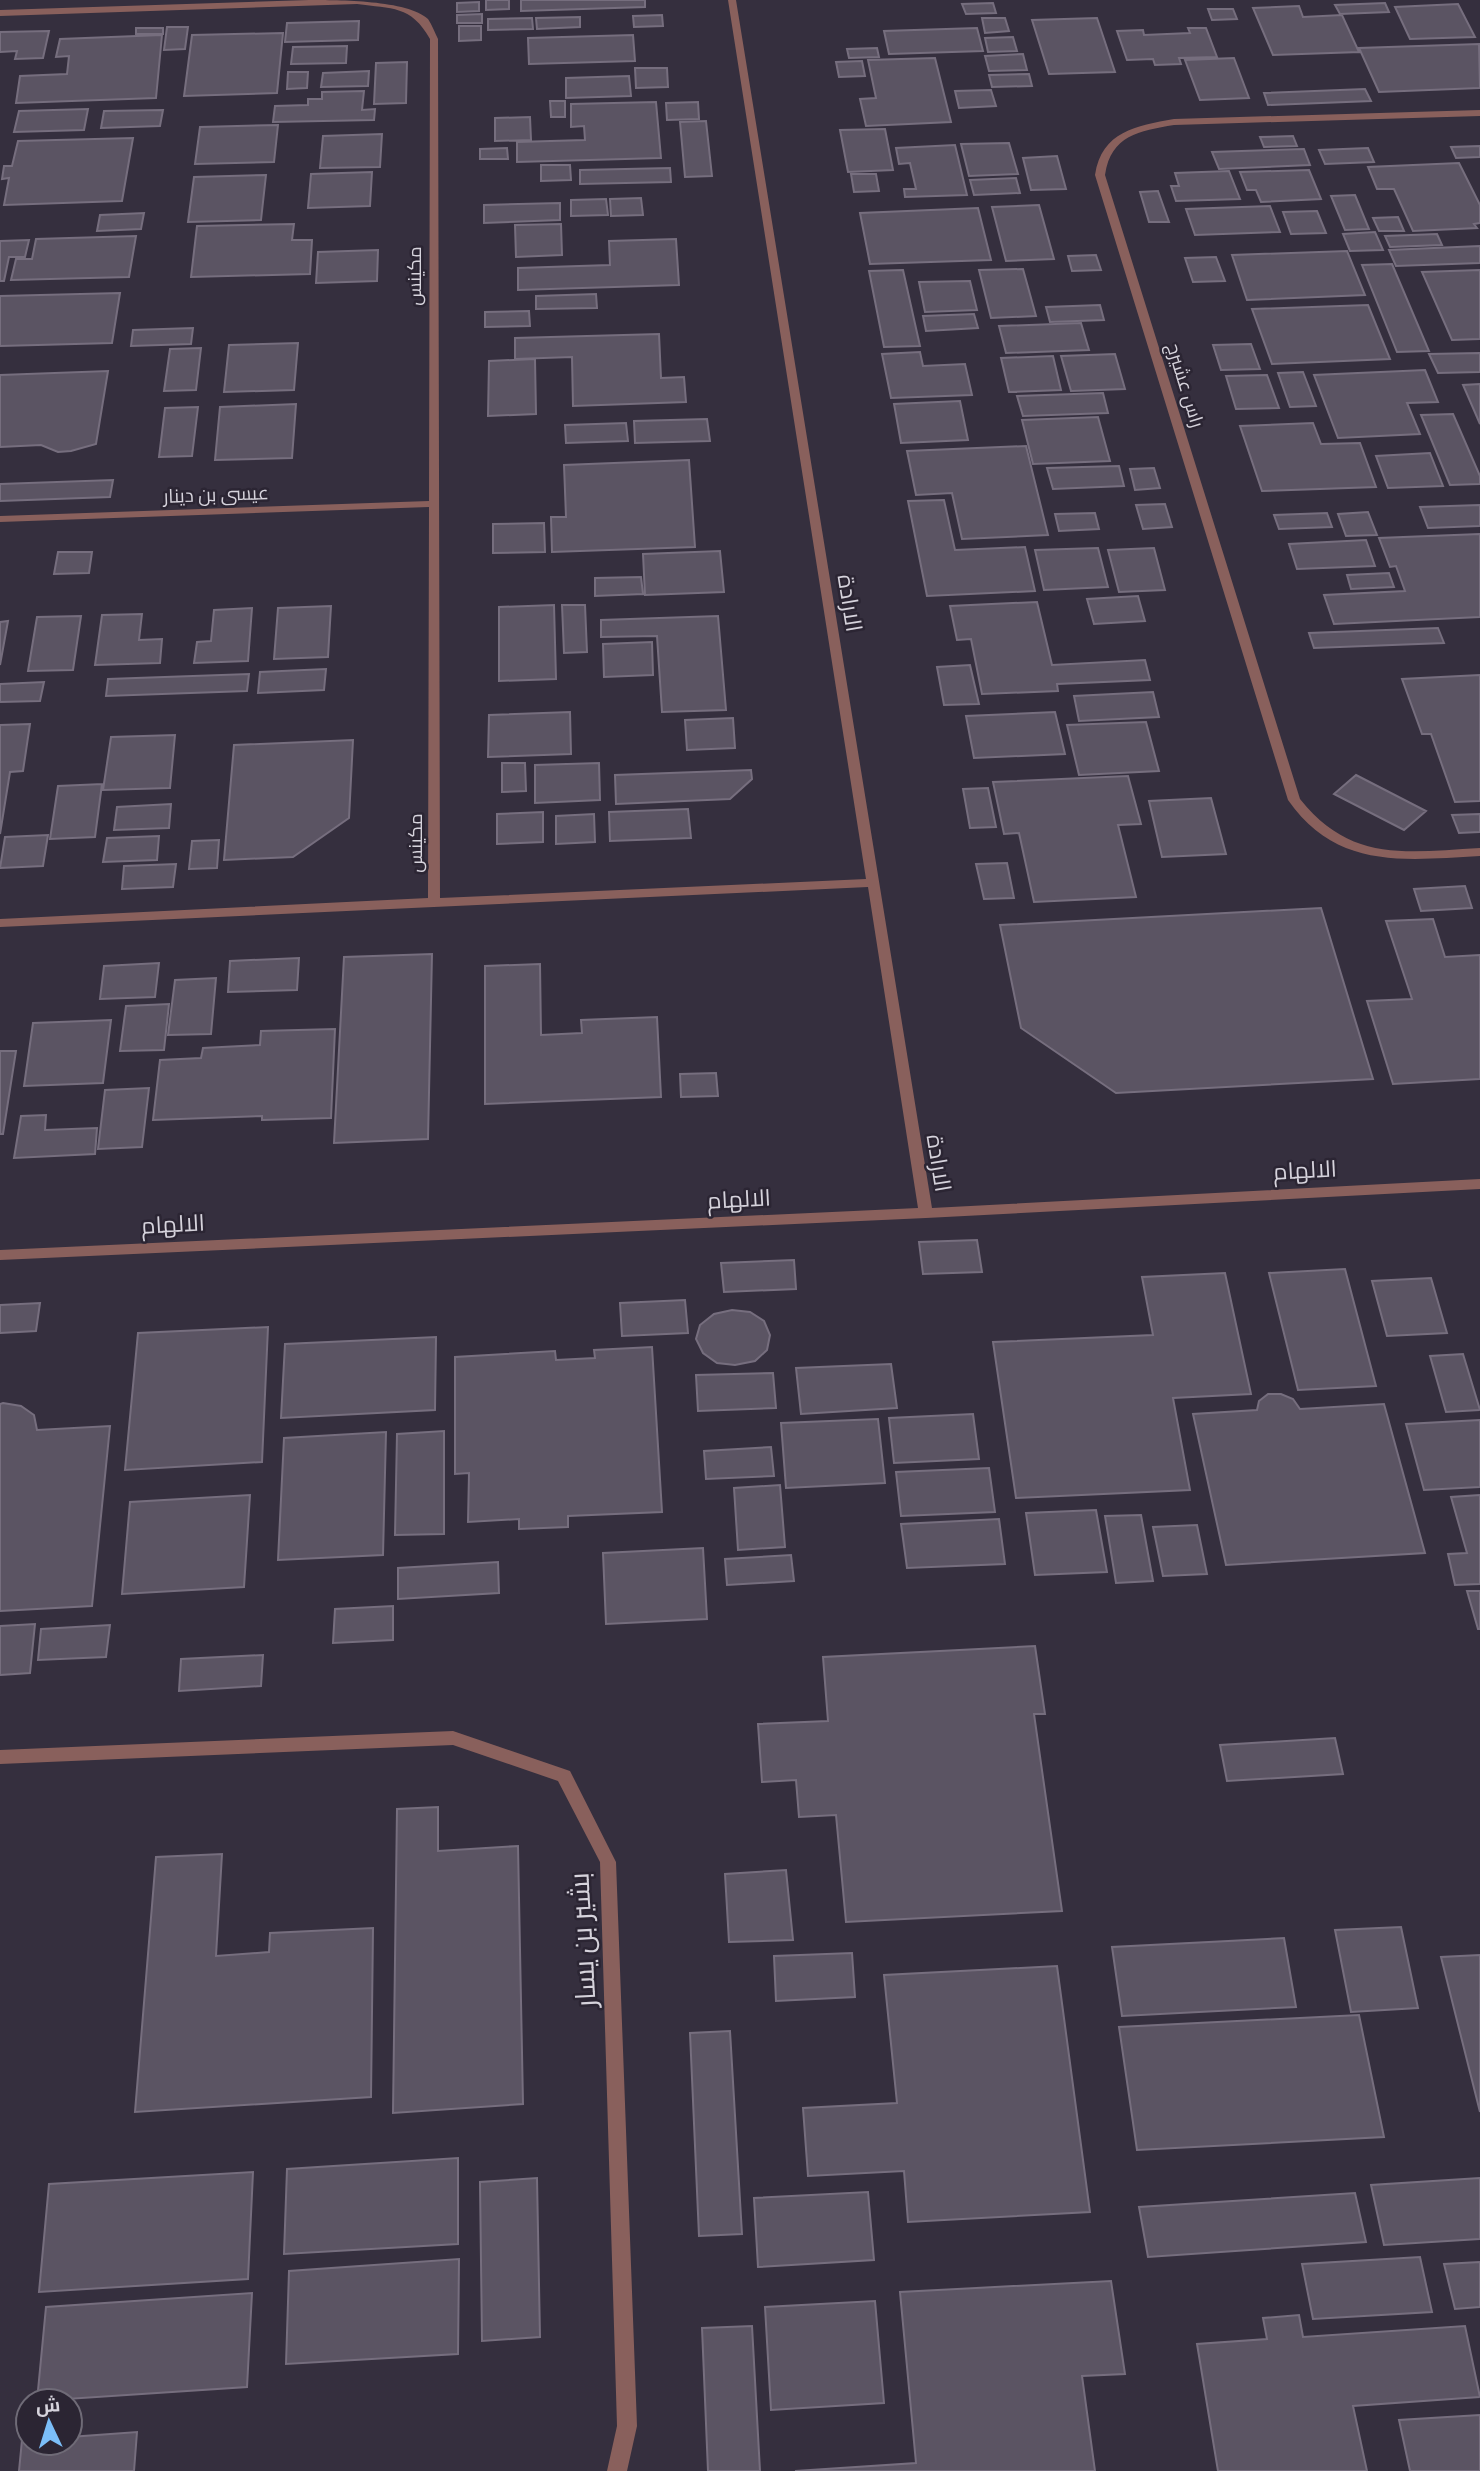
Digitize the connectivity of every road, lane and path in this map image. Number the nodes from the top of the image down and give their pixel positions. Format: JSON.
{"nodes":[{"id":1,"x":64,"y":0,"type":"edge"},
{"id":2,"x":732,"y":0,"type":"edge"},
{"id":3,"x":61,"y":12,"type":"junction"},
{"id":4,"x":0,"y":13,"type":"edge"},
{"id":5,"x":1480,"y":113,"type":"edge"},
{"id":6,"x":433,"y":504,"type":"junction"},
{"id":7,"x":0,"y":519,"type":"edge"},
{"id":8,"x":1480,"y":852,"type":"edge"},
{"id":9,"x":873,"y":884,"type":"junction"},
{"id":10,"x":434,"y":902,"type":"junction"},
{"id":11,"x":0,"y":923,"type":"edge"},
{"id":12,"x":1480,"y":1184,"type":"edge"},
{"id":13,"x":926,"y":1213,"type":"junction"},
{"id":14,"x":0,"y":1255,"type":"edge"},
{"id":15,"x":0,"y":1757,"type":"edge"},
{"id":16,"x":617,"y":2471,"type":"edge"}],
"edges":[{"from":1,"to":3,"type":"street"},
{"from":2,"to":9,"type":"street","name":"الارادة"},
{"from":3,"to":4,"type":"street","name":"مكينس"},
{"from":3,"to":6,"type":"street","name":"مكينس"},
{"from":5,"to":8,"type":"street","name":"راس عشيرج"},
{"from":6,"to":7,"type":"street","name":"عيسى بن دينار"},
{"from":6,"to":10,"type":"street","name":"مكينس"},
{"from":9,"to":10,"type":"street","name":"مكينس"},
{"from":9,"to":13,"type":"street","name":"الارادة"},
{"from":10,"to":11,"type":"street","name":"مكينس"},
{"from":12,"to":13,"type":"street","name":"الالهام"},
{"from":13,"to":14,"type":"street","name":"الالهام"},
{"from":15,"to":16,"type":"street","name":"بشير بن يسار"}]}
